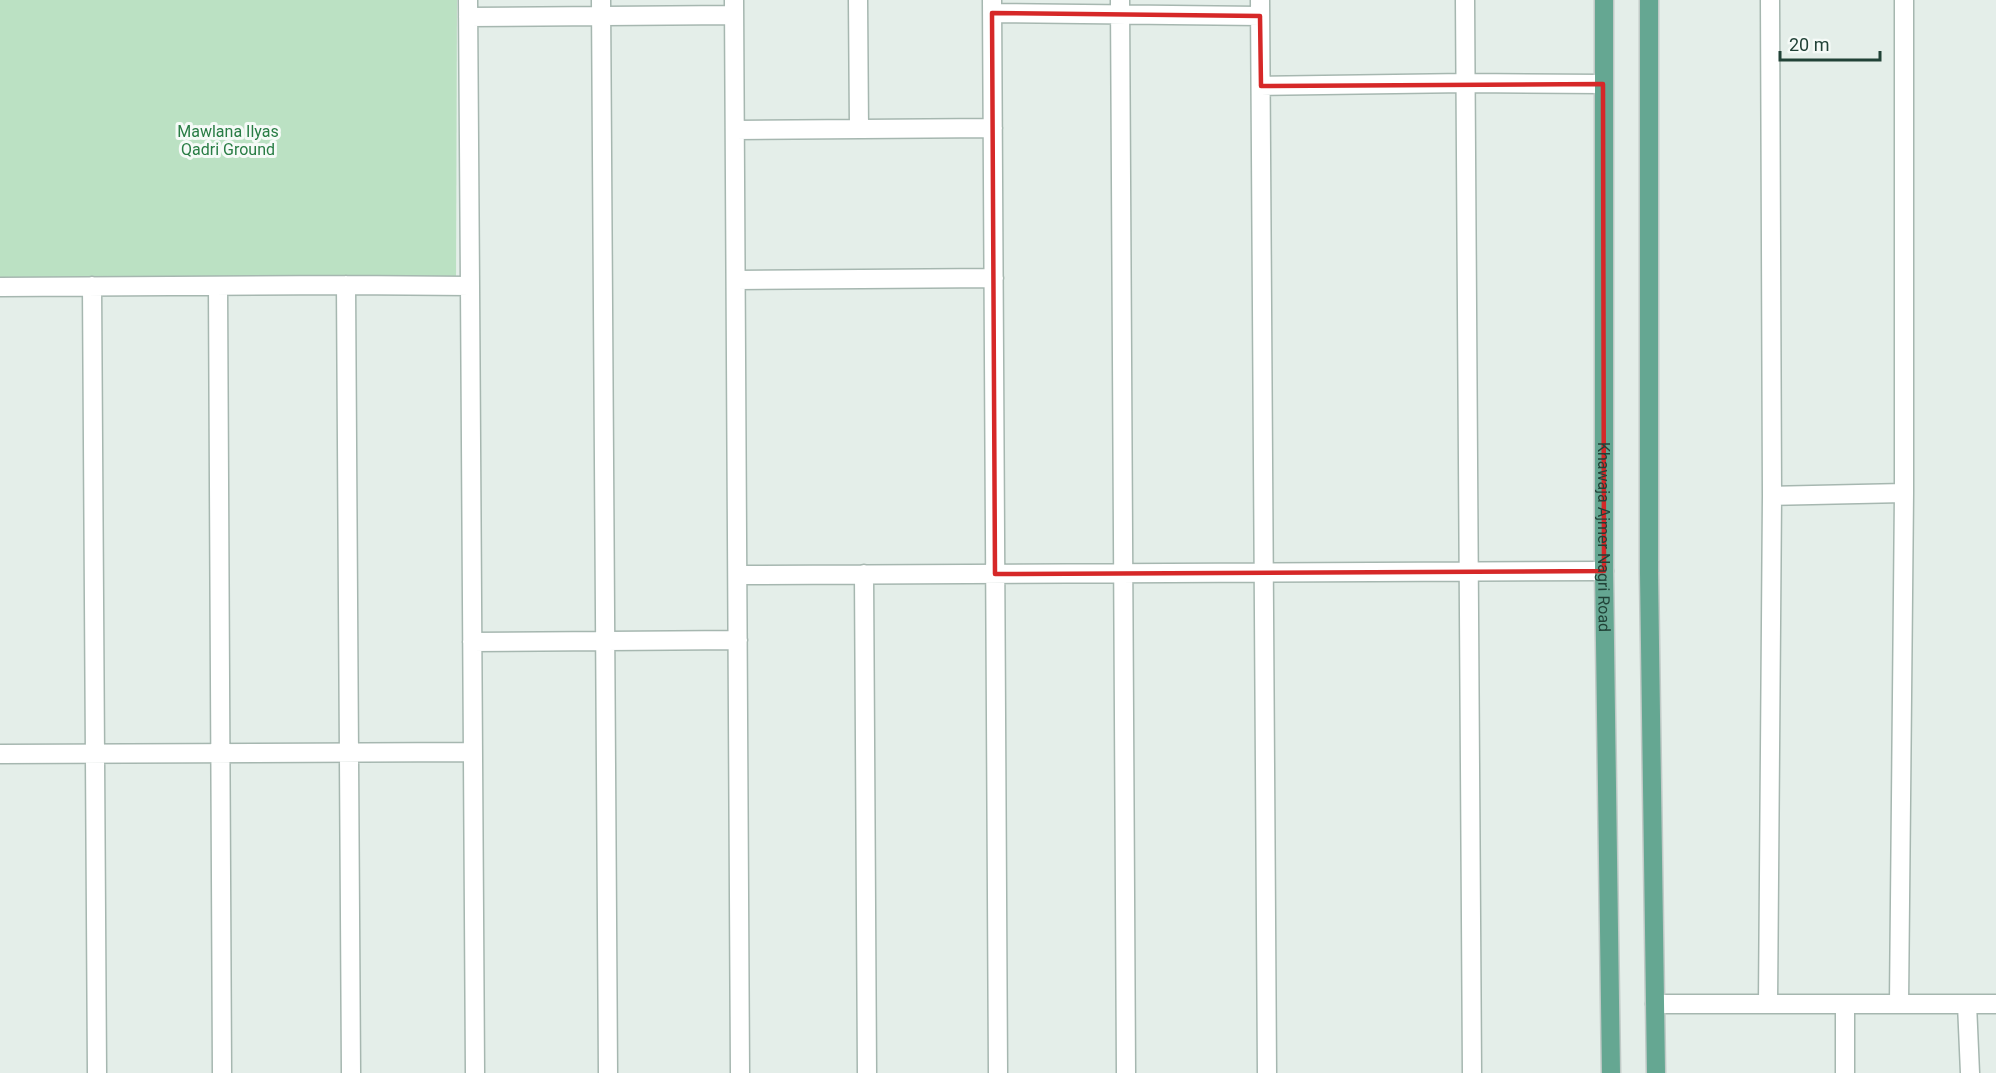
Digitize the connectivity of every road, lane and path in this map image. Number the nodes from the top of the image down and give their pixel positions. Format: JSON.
{"nodes":[{"id":1,"x":858,"y":0,"type":"edge"},
{"id":2,"x":1465,"y":0,"type":"edge"},
{"id":3,"x":1604,"y":0,"type":"edge"},
{"id":4,"x":1649,"y":0,"type":"edge"},
{"id":5,"x":1770,"y":0,"type":"edge"},
{"id":6,"x":1904,"y":0,"type":"edge"},
{"id":7,"x":992,"y":7,"type":"edge"},
{"id":8,"x":1120,"y":7,"type":"edge"},
{"id":9,"x":468,"y":8,"type":"edge"},
{"id":10,"x":602,"y":8,"type":"edge"},
{"id":11,"x":734,"y":8,"type":"edge"},
{"id":12,"x":1260,"y":8,"type":"edge"},
{"id":13,"x":1466,"y":83,"type":"junction"},
{"id":14,"x":1603,"y":84,"type":"junction"},
{"id":15,"x":1261,"y":86,"type":"junction"},
{"id":16,"x":993,"y":128,"type":"junction"},
{"id":17,"x":859,"y":129,"type":"junction"},
{"id":18,"x":735,"y":130,"type":"junction"},
{"id":19,"x":994,"y":278,"type":"junction"},
{"id":20,"x":736,"y":280,"type":"junction"},
{"id":21,"x":346,"y":285,"type":"junction"},
{"id":22,"x":0,"y":286,"type":"edge"},
{"id":23,"x":92,"y":286,"type":"junction"},
{"id":24,"x":218,"y":286,"type":"junction"},
{"id":25,"x":470,"y":286,"type":"junction"},
{"id":26,"x":1904,"y":492,"type":"junction"},
{"id":27,"x":1772,"y":496,"type":"junction"},
{"id":28,"x":1604,"y":571,"type":"junction"},
{"id":29,"x":1264,"y":572,"type":"junction"},
{"id":30,"x":1469,"y":572,"type":"junction"},
{"id":31,"x":1123,"y":573,"type":"junction"},
{"id":32,"x":864,"y":574,"type":"junction"},
{"id":33,"x":995,"y":574,"type":"junction"},
{"id":34,"x":738,"y":575,"type":"junction"},
{"id":35,"x":738,"y":640,"type":"junction"},
{"id":36,"x":605,"y":641,"type":"junction"},
{"id":37,"x":472,"y":642,"type":"junction"},
{"id":38,"x":349,"y":752,"type":"junction"},
{"id":39,"x":473,"y":752,"type":"junction"},
{"id":40,"x":220,"y":753,"type":"junction"},
{"id":41,"x":0,"y":754,"type":"edge"},
{"id":42,"x":95,"y":754,"type":"junction"},
{"id":43,"x":1655,"y":1004,"type":"junction"},
{"id":44,"x":1768,"y":1004,"type":"junction"},
{"id":45,"x":1845,"y":1004,"type":"junction"},
{"id":46,"x":1899,"y":1004,"type":"junction"},
{"id":47,"x":1967,"y":1004,"type":"junction"},
{"id":48,"x":1996,"y":1004,"type":"edge"},
{"id":49,"x":97,"y":1073,"type":"edge"},
{"id":50,"x":222,"y":1073,"type":"edge"},
{"id":51,"x":351,"y":1073,"type":"edge"},
{"id":52,"x":474,"y":1073,"type":"edge"},
{"id":53,"x":608,"y":1073,"type":"edge"},
{"id":54,"x":740,"y":1073,"type":"edge"},
{"id":55,"x":867,"y":1073,"type":"edge"},
{"id":56,"x":998,"y":1073,"type":"edge"},
{"id":57,"x":1126,"y":1073,"type":"edge"},
{"id":58,"x":1267,"y":1073,"type":"edge"},
{"id":59,"x":1472,"y":1073,"type":"edge"},
{"id":60,"x":1611,"y":1073,"type":"edge"},
{"id":61,"x":1656,"y":1073,"type":"edge"},
{"id":62,"x":1845,"y":1073,"type":"edge"},
{"id":63,"x":1970,"y":1073,"type":"edge"}],
"edges":[{"from":1,"to":17,"type":"street"},
{"from":2,"to":13,"type":"street"},
{"from":3,"to":14,"type":"main road","name":"Khawaja Ajmer Nagri Road"},
{"from":4,"to":43,"type":"main road"},
{"from":5,"to":27,"type":"street"},
{"from":6,"to":26,"type":"street"},
{"from":7,"to":8,"type":"street"},
{"from":7,"to":16,"type":"street"},
{"from":8,"to":12,"type":"street"},
{"from":8,"to":31,"type":"street"},
{"from":9,"to":10,"type":"street"},
{"from":9,"to":25,"type":"street"},
{"from":10,"to":11,"type":"street"},
{"from":10,"to":36,"type":"street"},
{"from":11,"to":18,"type":"street"},
{"from":12,"to":15,"type":"street"},
{"from":13,"to":14,"type":"street"},
{"from":13,"to":15,"type":"street"},
{"from":13,"to":30,"type":"street"},
{"from":14,"to":28,"type":"main road","name":"Khawaja Ajmer Nagri Road"},
{"from":15,"to":29,"type":"street"},
{"from":16,"to":17,"type":"street"},
{"from":16,"to":19,"type":"street"},
{"from":17,"to":18,"type":"street"},
{"from":18,"to":20,"type":"street"},
{"from":19,"to":20,"type":"street"},
{"from":19,"to":33,"type":"street"},
{"from":20,"to":34,"type":"street"},
{"from":21,"to":24,"type":"street"},
{"from":21,"to":25,"type":"street"},
{"from":21,"to":38,"type":"street"},
{"from":22,"to":23,"type":"street"},
{"from":23,"to":24,"type":"street"},
{"from":23,"to":42,"type":"street"},
{"from":24,"to":40,"type":"street"},
{"from":25,"to":37,"type":"street"},
{"from":26,"to":27,"type":"street"},
{"from":26,"to":46,"type":"street"},
{"from":27,"to":44,"type":"street"},
{"from":28,"to":30,"type":"street"},
{"from":28,"to":60,"type":"main road","name":"Khawaja Ajmer Nagri Road"},
{"from":29,"to":30,"type":"street"},
{"from":29,"to":31,"type":"street"},
{"from":29,"to":58,"type":"street"},
{"from":30,"to":59,"type":"street"},
{"from":31,"to":33,"type":"street"},
{"from":31,"to":57,"type":"street"},
{"from":32,"to":33,"type":"street"},
{"from":32,"to":34,"type":"street"},
{"from":32,"to":55,"type":"street"},
{"from":33,"to":56,"type":"street"},
{"from":34,"to":35,"type":"street"},
{"from":35,"to":36,"type":"street"},
{"from":35,"to":54,"type":"street"},
{"from":36,"to":37,"type":"street"},
{"from":36,"to":53,"type":"street"},
{"from":37,"to":39,"type":"street"},
{"from":38,"to":39,"type":"street"},
{"from":38,"to":40,"type":"street"},
{"from":38,"to":51,"type":"street"},
{"from":39,"to":52,"type":"street"},
{"from":40,"to":42,"type":"street"},
{"from":40,"to":50,"type":"street"},
{"from":41,"to":42,"type":"street"},
{"from":42,"to":49,"type":"street"},
{"from":43,"to":44,"type":"street"},
{"from":43,"to":61,"type":"main road"},
{"from":44,"to":45,"type":"street"},
{"from":45,"to":46,"type":"street"},
{"from":45,"to":62,"type":"street"},
{"from":46,"to":47,"type":"street"},
{"from":47,"to":48,"type":"street"},
{"from":47,"to":63,"type":"street"}]}
